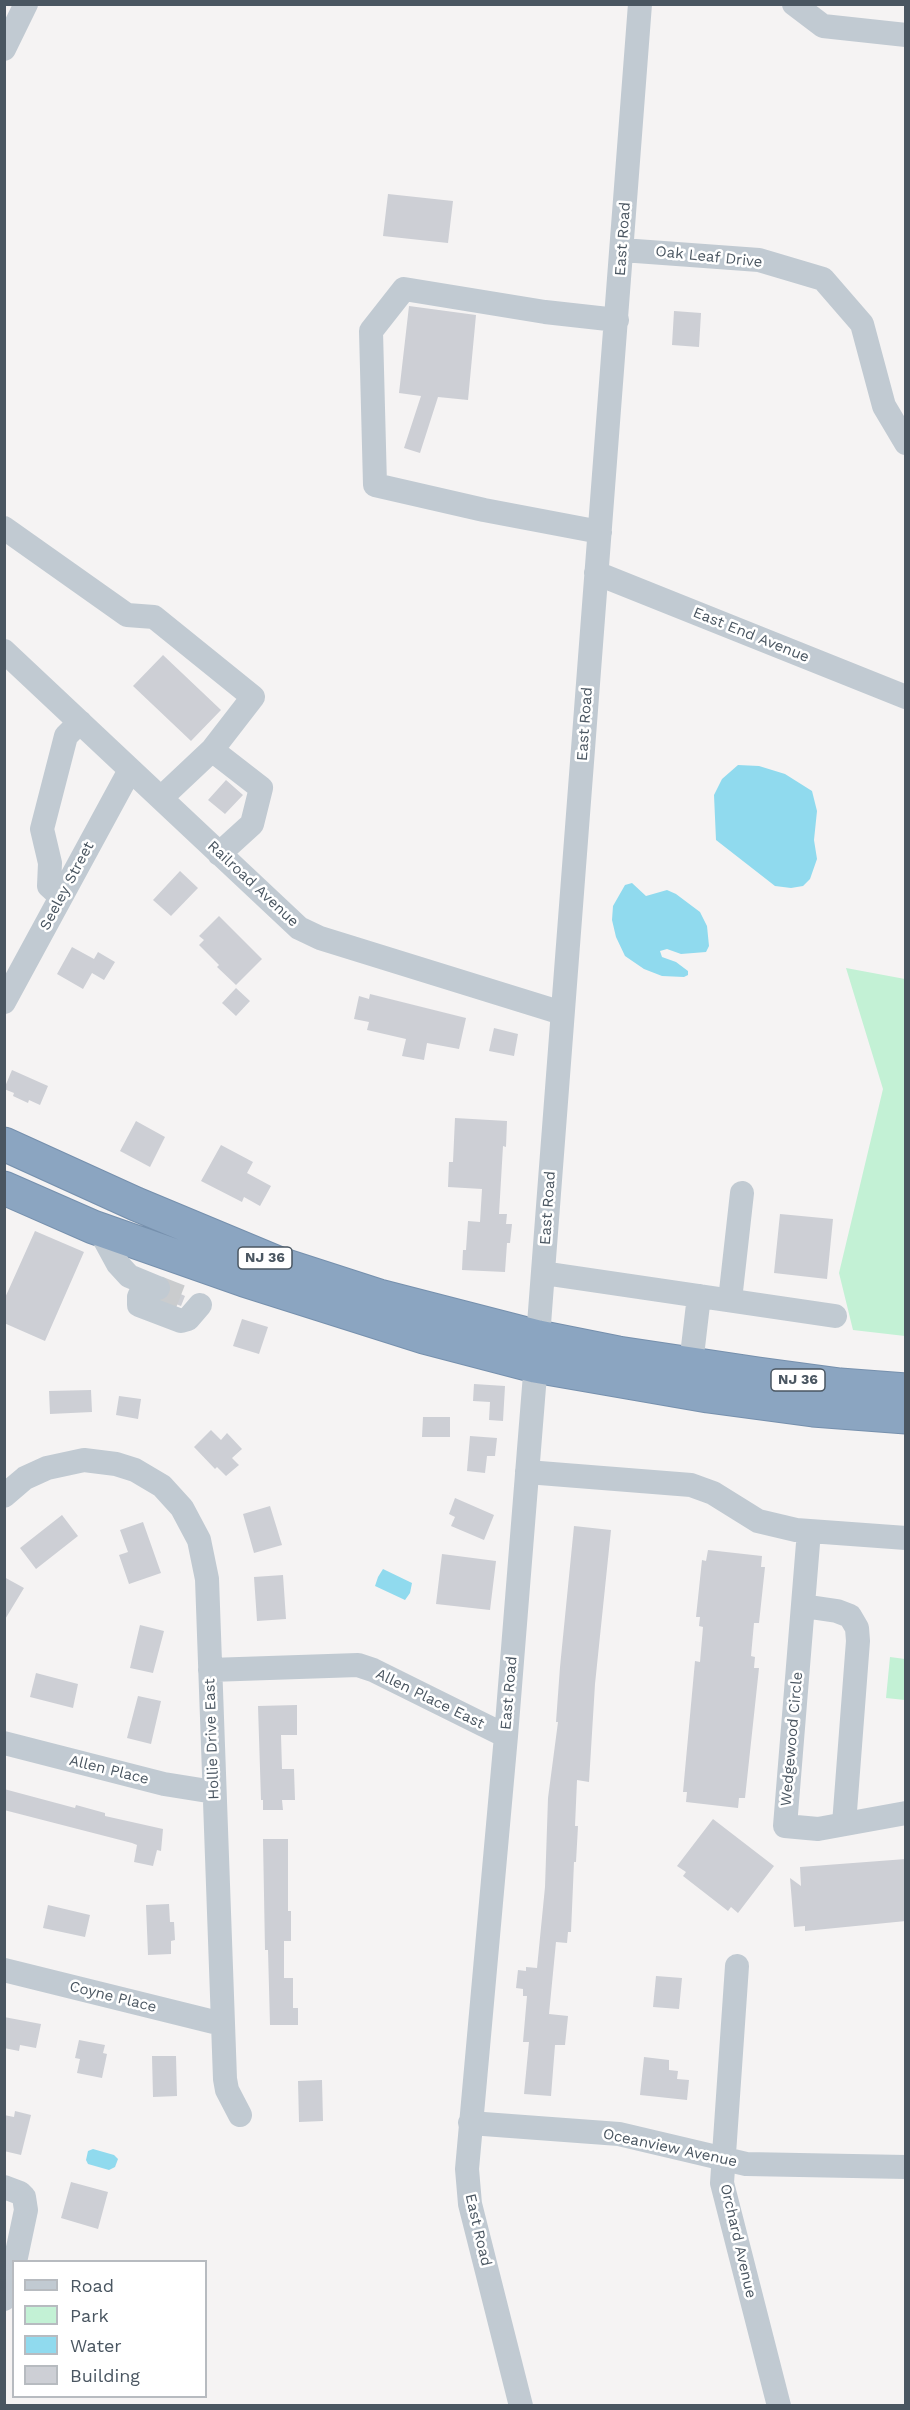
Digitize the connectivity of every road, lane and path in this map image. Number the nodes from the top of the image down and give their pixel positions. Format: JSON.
{"nodes":[{"id":1,"x":26,"y":4,"type":"edge"},
{"id":2,"x":640,"y":4,"type":"edge"},
{"id":3,"x":794,"y":4,"type":"edge"},
{"id":4,"x":906,"y":35,"type":"edge"},
{"id":5,"x":4,"y":49,"type":"edge"},
{"id":6,"x":622,"y":250,"type":"junction"},
{"id":7,"x":617,"y":320,"type":"junction"},
{"id":8,"x":906,"y":443,"type":"edge"},
{"id":9,"x":4,"y":528,"type":"edge"},
{"id":10,"x":600,"y":532,"type":"junction"},
{"id":11,"x":596,"y":573,"type":"junction"},
{"id":12,"x":4,"y":651,"type":"edge"},
{"id":13,"x":906,"y":697,"type":"edge"},
{"id":14,"x":80,"y":722,"type":"junction"},
{"id":15,"x":212,"y":750,"type":"junction"},
{"id":16,"x":130,"y":770,"type":"junction"},
{"id":17,"x":161,"y":798,"type":"junction"},
{"id":18,"x":219,"y":854,"type":"junction"},
{"id":19,"x":62,"y":897,"type":"junction"},
{"id":20,"x":5,"y":998,"type":"edge"},
{"id":21,"x":562,"y":1013,"type":"junction"},
{"id":22,"x":4,"y":1144,"type":"edge"},
{"id":23,"x":4,"y":1188,"type":"edge"},
{"id":24,"x":742,"y":1193,"type":"dead end"},
{"id":25,"x":99,"y":1229,"type":"junction"},
{"id":26,"x":543,"y":1273,"type":"junction"},
{"id":27,"x":230,"y":1275,"type":"junction"},
{"id":28,"x":699,"y":1296,"type":"junction"},
{"id":29,"x":730,"y":1300,"type":"junction"},
{"id":30,"x":835,"y":1316,"type":"dead end"},
{"id":31,"x":537,"y":1352,"type":"junction"},
{"id":32,"x":691,"y":1364,"type":"junction"},
{"id":33,"x":906,"y":1390,"type":"edge"},
{"id":34,"x":906,"y":1417,"type":"edge"},
{"id":35,"x":527,"y":1472,"type":"junction"},
{"id":36,"x":4,"y":1496,"type":"edge"},
{"id":37,"x":809,"y":1531,"type":"junction"},
{"id":38,"x":906,"y":1538,"type":"edge"},
{"id":39,"x":803,"y":1606,"type":"junction"},
{"id":40,"x":210,"y":1670,"type":"junction"},
{"id":41,"x":506,"y":1736,"type":"junction"},
{"id":42,"x":4,"y":1743,"type":"edge"},
{"id":43,"x":214,"y":1791,"type":"junction"},
{"id":44,"x":906,"y":1813,"type":"edge"},
{"id":45,"x":844,"y":1824,"type":"junction"},
{"id":46,"x":737,"y":1966,"type":"dead end"},
{"id":47,"x":4,"y":1970,"type":"edge"},
{"id":48,"x":222,"y":2024,"type":"junction"},
{"id":49,"x":240,"y":2115,"type":"dead end"},
{"id":50,"x":471,"y":2123,"type":"junction"},
{"id":51,"x":723,"y":2160,"type":"junction"},
{"id":52,"x":906,"y":2167,"type":"edge"},
{"id":53,"x":12,"y":2190,"type":"edge"},
{"id":54,"x":15,"y":2260,"type":"edge"},
{"id":55,"x":12,"y":2271,"type":"edge"},
{"id":56,"x":4,"y":2300,"type":"edge"},
{"id":57,"x":521,"y":2406,"type":"edge"},
{"id":58,"x":779,"y":2406,"type":"edge"}],
"edges":[{"from":1,"to":5,"type":"street"},
{"from":2,"to":6,"type":"street","name":"East Road"},
{"from":3,"to":4,"type":"street"},
{"from":6,"to":7,"type":"street","name":"East Road"},
{"from":6,"to":8,"type":"street","name":"Oak Leaf Drive"},
{"from":7,"to":10,"type":"street","name":"East Road"},
{"from":7,"to":10,"type":"street"},
{"from":9,"to":15,"type":"street"},
{"from":10,"to":11,"type":"street","name":"East Road"},
{"from":11,"to":13,"type":"street","name":"East End Avenue"},
{"from":11,"to":21,"type":"street","name":"East Road"},
{"from":12,"to":14,"type":"street","name":"Railroad Avenue"},
{"from":14,"to":16,"type":"street","name":"Railroad Avenue"},
{"from":14,"to":19,"type":"street"},
{"from":15,"to":17,"type":"street"},
{"from":15,"to":18,"type":"street"},
{"from":16,"to":17,"type":"street","name":"Railroad Avenue"},
{"from":16,"to":19,"type":"street","name":"Seeley Street"},
{"from":17,"to":18,"type":"street","name":"Railroad Avenue"},
{"from":18,"to":21,"type":"street","name":"Railroad Avenue"},
{"from":19,"to":20,"type":"street","name":"Seeley Street"},
{"from":21,"to":26,"type":"street","name":"East Road"},
{"from":22,"to":31,"type":"highway","number":"NJ 36"},
{"from":23,"to":25,"type":"highway","number":"NJ 36"},
{"from":24,"to":29,"type":"street"},
{"from":25,"to":27,"type":"highway","number":"NJ 36"},
{"from":25,"to":27,"type":"street"},
{"from":26,"to":28,"type":"street"},
{"from":26,"to":31,"type":"street","name":"East Road"},
{"from":27,"to":31,"type":"highway","number":"NJ 36"},
{"from":28,"to":29,"type":"street"},
{"from":28,"to":32,"type":"street"},
{"from":29,"to":30,"type":"street"},
{"from":31,"to":32,"type":"highway","number":"NJ 36"},
{"from":31,"to":34,"type":"highway","number":"NJ 36"},
{"from":31,"to":35,"type":"street","name":"East Road"},
{"from":32,"to":33,"type":"highway","number":"NJ 36"},
{"from":35,"to":37,"type":"street"},
{"from":35,"to":41,"type":"street","name":"East Road"},
{"from":36,"to":40,"type":"street","name":"Hollie Drive East"},
{"from":37,"to":38,"type":"street"},
{"from":37,"to":39,"type":"street","name":"Wedgewood Circle"},
{"from":39,"to":45,"type":"street"},
{"from":39,"to":45,"type":"street","name":"Wedgewood Circle"},
{"from":40,"to":41,"type":"street","name":"Allen Place East"},
{"from":40,"to":43,"type":"street","name":"Hollie Drive East"},
{"from":41,"to":50,"type":"street","name":"East Road"},
{"from":42,"to":43,"type":"street","name":"Allen Place"},
{"from":43,"to":48,"type":"street","name":"Hollie Drive East"},
{"from":44,"to":45,"type":"street","name":"Wedgewood Circle"},
{"from":46,"to":51,"type":"street","name":"Orchard Avenue"},
{"from":47,"to":48,"type":"street","name":"Coyne Place"},
{"from":48,"to":49,"type":"street","name":"Hollie Drive East"},
{"from":50,"to":51,"type":"street","name":"Oceanview Avenue"},
{"from":50,"to":57,"type":"street","name":"East Road"},
{"from":51,"to":52,"type":"street","name":"Oceanview Avenue"},
{"from":51,"to":58,"type":"street","name":"Orchard Avenue"},
{"from":53,"to":54,"type":"street"},
{"from":55,"to":56,"type":"street"}]}
